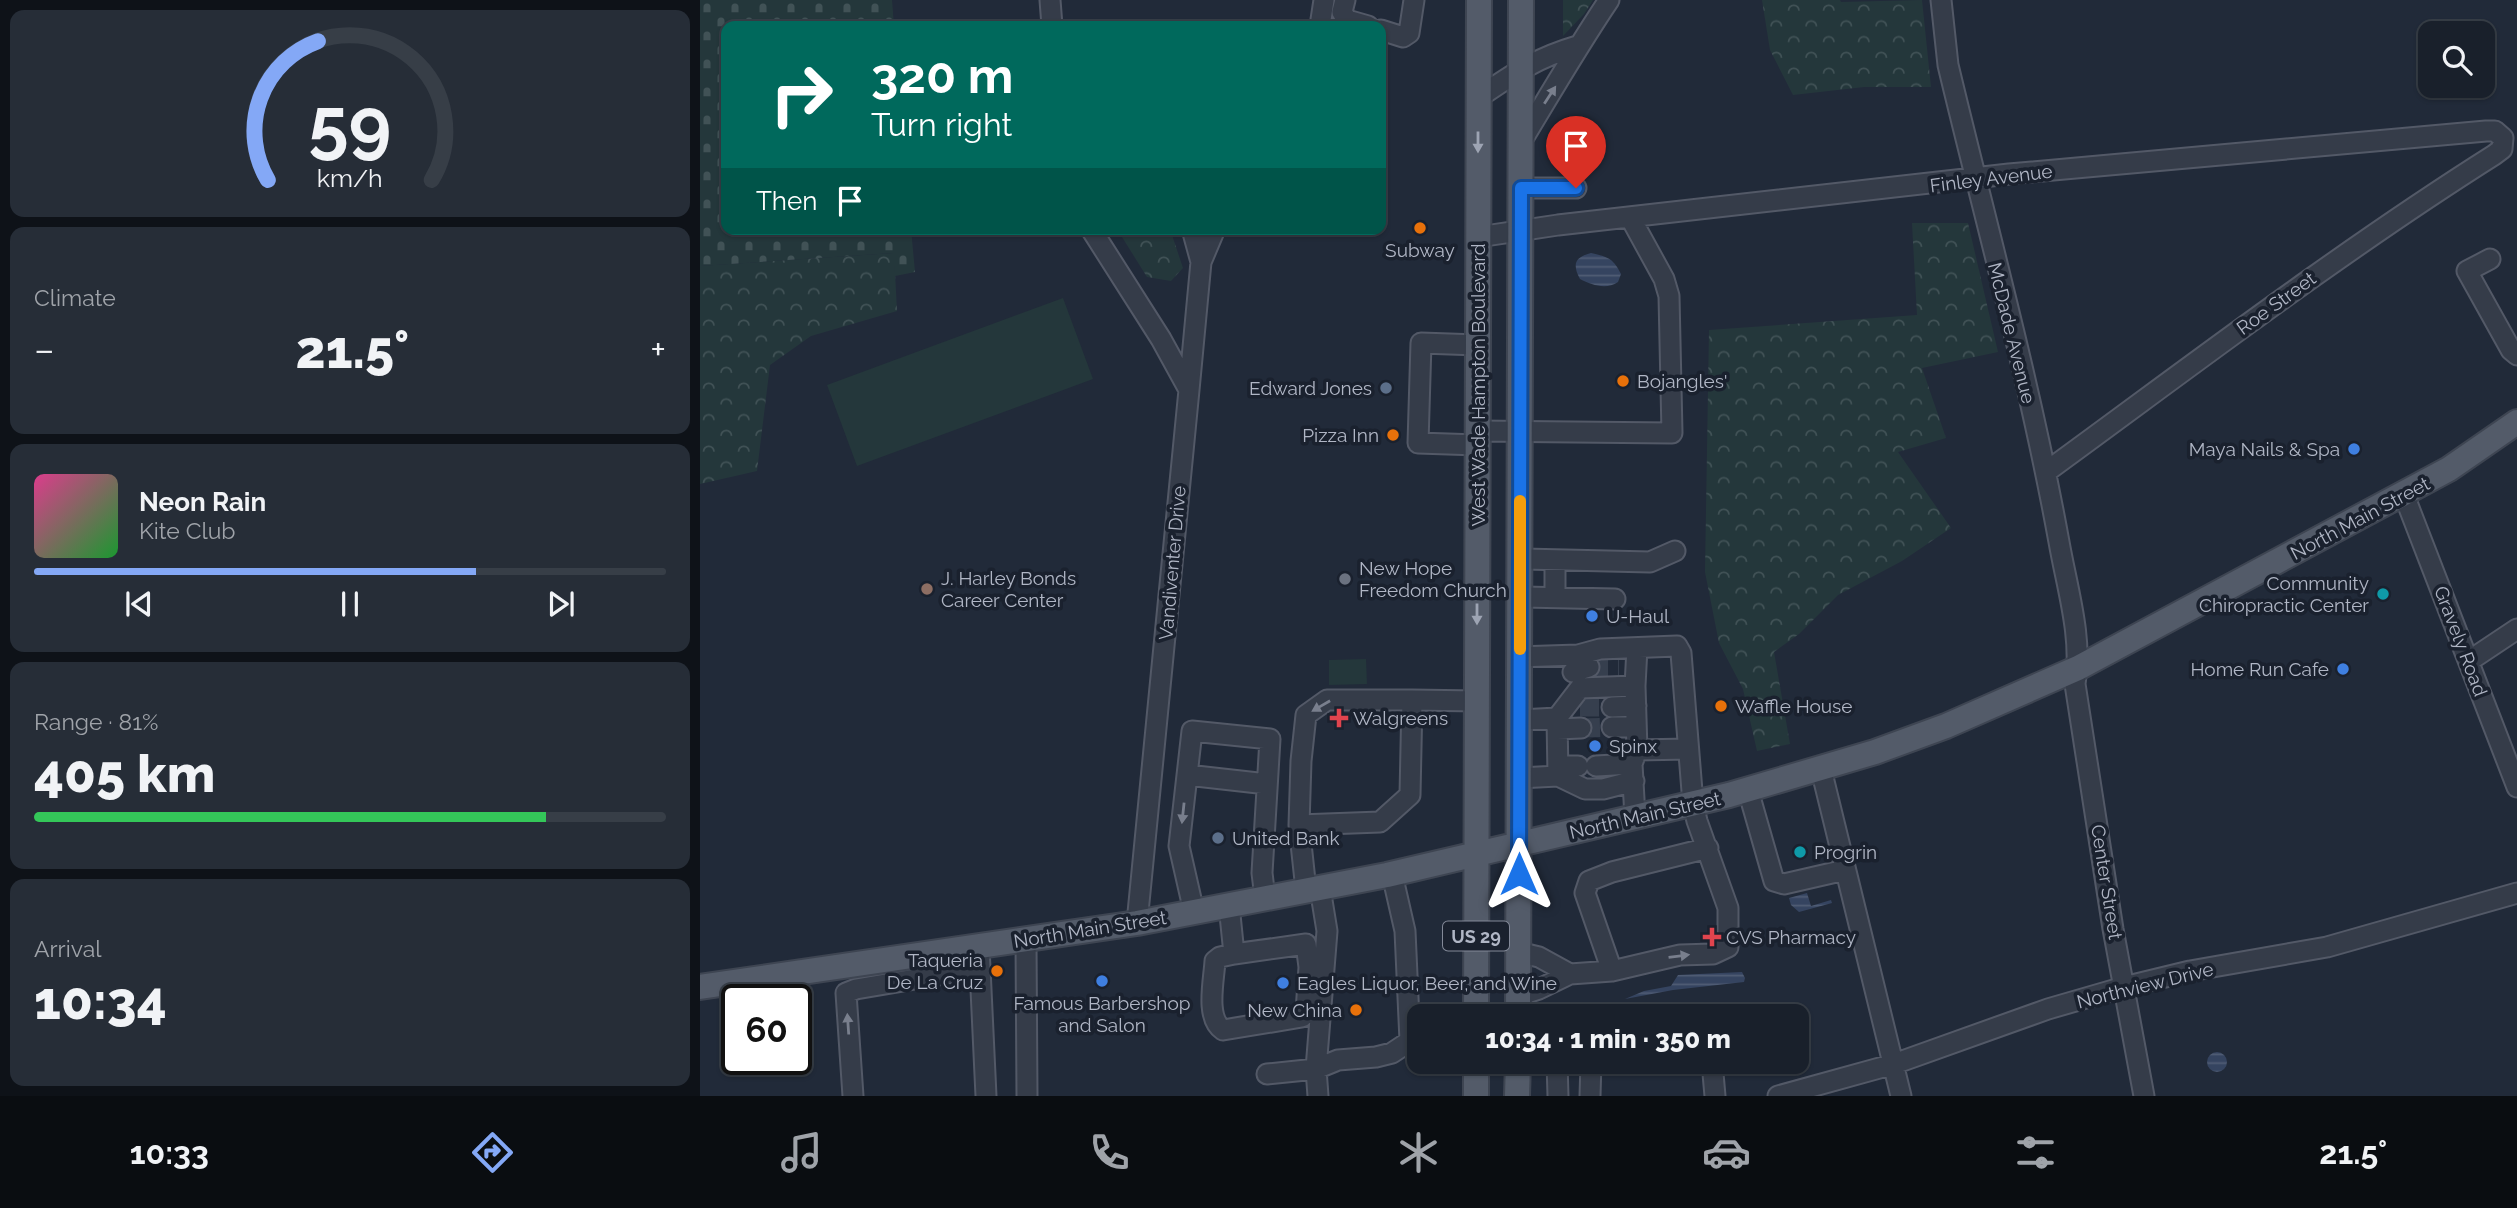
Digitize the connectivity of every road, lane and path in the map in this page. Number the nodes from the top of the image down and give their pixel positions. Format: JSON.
{"nodes":[{"id":1,"x":1050,"y":0,"type":"edge"},
{"id":2,"x":1324,"y":0,"type":"edge"},
{"id":3,"x":1345,"y":0,"type":"edge"},
{"id":4,"x":1414,"y":0,"type":"edge"},
{"id":5,"x":1479,"y":0,"type":"edge"},
{"id":6,"x":1521,"y":0,"type":"edge"},
{"id":7,"x":1609,"y":0,"type":"edge"},
{"id":8,"x":1941,"y":0,"type":"edge"},
{"id":9,"x":1052,"y":21,"type":"edge"},
{"id":10,"x":1321,"y":21,"type":"edge"},
{"id":11,"x":1350,"y":21,"type":"edge"},
{"id":12,"x":1386,"y":32,"type":"edge"},
{"id":13,"x":1577,"y":46,"type":"junction"},
{"id":14,"x":1521,"y":69,"type":"junction"},
{"id":15,"x":1478,"y":98,"type":"junction"},
{"id":16,"x":2510,"y":134,"type":"edge"},
{"id":17,"x":1521,"y":142,"type":"junction"},
{"id":18,"x":1975,"y":179,"type":"junction"},
{"id":19,"x":1521,"y":188,"type":"junction"},
{"id":20,"x":1576,"y":188,"type":"dead end"},
{"id":21,"x":1630,"y":217,"type":"junction"},
{"id":22,"x":1521,"y":231,"type":"junction"},
{"id":23,"x":1095,"y":235,"type":"edge"},
{"id":24,"x":1194,"y":235,"type":"edge"},
{"id":25,"x":1212,"y":235,"type":"edge"},
{"id":26,"x":1478,"y":237,"type":"junction"},
{"id":27,"x":2490,"y":259,"type":"dead end"},
{"id":28,"x":1201,"y":262,"type":"junction"},
{"id":29,"x":1478,"y":345,"type":"junction"},
{"id":30,"x":2517,"y":355,"type":"edge"},
{"id":31,"x":1189,"y":390,"type":"junction"},
{"id":32,"x":2517,"y":422,"type":"edge"},
{"id":33,"x":1520,"y":432,"type":"junction"},
{"id":34,"x":1478,"y":438,"type":"junction"},
{"id":35,"x":2046,"y":472,"type":"junction"},
{"id":36,"x":2404,"y":495,"type":"junction"},
{"id":37,"x":1675,"y":551,"type":"dead end"},
{"id":38,"x":1520,"y":559,"type":"junction"},
{"id":39,"x":1555,"y":560,"type":"junction"},
{"id":40,"x":1520,"y":597,"type":"junction"},
{"id":41,"x":1555,"y":597,"type":"junction"},
{"id":42,"x":1615,"y":599,"type":"dead end"},
{"id":43,"x":2517,"y":629,"type":"edge"},
{"id":44,"x":1520,"y":657,"type":"junction"},
{"id":45,"x":2469,"y":661,"type":"junction"},
{"id":46,"x":1632,"y":667,"type":"junction"},
{"id":47,"x":2078,"y":668,"type":"junction"},
{"id":48,"x":1571,"y":693,"type":"junction"},
{"id":49,"x":1412,"y":700,"type":"junction"},
{"id":50,"x":1477,"y":701,"type":"junction"},
{"id":51,"x":1636,"y":706,"type":"junction"},
{"id":52,"x":1612,"y":708,"type":"tunnel mouth"},
{"id":53,"x":1519,"y":720,"type":"junction"},
{"id":54,"x":1612,"y":727,"type":"tunnel mouth"},
{"id":55,"x":1636,"y":727,"type":"junction"},
{"id":56,"x":1581,"y":728,"type":"dead end"},
{"id":57,"x":1689,"y":749,"type":"junction"},
{"id":58,"x":1634,"y":765,"type":"junction"},
{"id":59,"x":1821,"y":769,"type":"junction"},
{"id":60,"x":1558,"y":771,"type":"junction"},
{"id":61,"x":1187,"y":775,"type":"junction"},
{"id":62,"x":1519,"y":778,"type":"junction"},
{"id":63,"x":1267,"y":784,"type":"junction"},
{"id":64,"x":2517,"y":787,"type":"edge"},
{"id":65,"x":1748,"y":790,"type":"junction"},
{"id":66,"x":1693,"y":804,"type":"junction"},
{"id":67,"x":1635,"y":817,"type":"junction"},
{"id":68,"x":1299,"y":825,"type":"junction"},
{"id":69,"x":1519,"y":845,"type":"junction"},
{"id":70,"x":1708,"y":848,"type":"junction"},
{"id":71,"x":1476,"y":854,"type":"junction"},
{"id":72,"x":1845,"y":870,"type":"junction"},
{"id":73,"x":1392,"y":874,"type":"junction"},
{"id":74,"x":1313,"y":889,"type":"junction"},
{"id":75,"x":2517,"y":893,"type":"edge"},
{"id":76,"x":1265,"y":898,"type":"junction"},
{"id":77,"x":1229,"y":905,"type":"junction"},
{"id":78,"x":1194,"y":912,"type":"junction"},
{"id":79,"x":1136,"y":923,"type":"junction"},
{"id":80,"x":1026,"y":940,"type":"junction"},
{"id":81,"x":1518,"y":951,"type":"junction"},
{"id":82,"x":1234,"y":954,"type":"junction"},
{"id":83,"x":979,"y":957,"type":"junction"},
{"id":84,"x":1612,"y":971,"type":"junction"},
{"id":85,"x":1570,"y":974,"type":"junction"},
{"id":86,"x":700,"y":987,"type":"edge"},
{"id":87,"x":2124,"y":987,"type":"junction"},
{"id":88,"x":1412,"y":1004,"type":"edge"},
{"id":89,"x":1476,"y":1004,"type":"edge"},
{"id":90,"x":1518,"y":1004,"type":"edge"},
{"id":91,"x":1522,"y":1004,"type":"edge"},
{"id":92,"x":1407,"y":1045,"type":"edge"},
{"id":93,"x":1894,"y":1064,"type":"junction"},
{"id":94,"x":1316,"y":1069,"type":"junction"},
{"id":95,"x":1267,"y":1074,"type":"dead end"},
{"id":96,"x":1476,"y":1074,"type":"edge"},
{"id":97,"x":1518,"y":1074,"type":"edge"},
{"id":98,"x":1557,"y":1074,"type":"edge"},
{"id":99,"x":1591,"y":1074,"type":"edge"},
{"id":100,"x":1713,"y":1074,"type":"edge"},
{"id":101,"x":853,"y":1096,"type":"edge"},
{"id":102,"x":986,"y":1096,"type":"edge"},
{"id":103,"x":1027,"y":1096,"type":"edge"},
{"id":104,"x":1318,"y":1096,"type":"edge"},
{"id":105,"x":1476,"y":1096,"type":"edge"},
{"id":106,"x":1517,"y":1096,"type":"edge"},
{"id":107,"x":1558,"y":1096,"type":"edge"},
{"id":108,"x":1590,"y":1096,"type":"edge"},
{"id":109,"x":1715,"y":1096,"type":"edge"},
{"id":110,"x":1779,"y":1096,"type":"edge"},
{"id":111,"x":1901,"y":1096,"type":"edge"},
{"id":112,"x":2144,"y":1096,"type":"edge"}],
"edges":[{"from":1,"to":9,"type":"street"},
{"from":2,"to":10,"type":"street"},
{"from":3,"to":11,"type":"street"},
{"from":4,"to":12,"type":"street"},
{"from":5,"to":15,"type":"main road","name":"West Wade Hampton Boulevard","number":"US 29"},
{"from":6,"to":14,"type":"main road","number":"US 29"},
{"from":7,"to":13,"type":"street"},
{"from":8,"to":18,"type":"street","name":"McDade Avenue"},
{"from":13,"to":14,"type":"street"},
{"from":17,"to":13,"type":"street","one_way":true},
{"from":14,"to":15,"type":"street"},
{"from":14,"to":17,"type":"main road","number":"US 29"},
{"from":15,"to":26,"type":"main road","name":"West Wade Hampton Boulevard","number":"US 29","one_way":true},
{"from":16,"to":18,"type":"street","name":"Finley Avenue"},
{"from":16,"to":35,"type":"street","name":"Roe Street"},
{"from":17,"to":19,"type":"main road","number":"US 29"},
{"from":18,"to":21,"type":"street","name":"Finley Avenue"},
{"from":18,"to":35,"type":"street","name":"McDade Avenue"},
{"from":19,"to":20,"type":"street"},
{"from":19,"to":22,"type":"main road","number":"US 29"},
{"from":21,"to":22,"type":"street","name":"Finley Avenue"},
{"from":21,"to":33,"type":"street"},
{"from":22,"to":26,"type":"street","name":"Finley Avenue"},
{"from":22,"to":33,"type":"main road","number":"US 29"},
{"from":23,"to":31,"type":"street"},
{"from":24,"to":28,"type":"street"},
{"from":25,"to":28,"type":"street"},
{"from":26,"to":29,"type":"main road","name":"West Wade Hampton Boulevard","number":"US 29"},
{"from":27,"to":30,"type":"street"},
{"from":28,"to":31,"type":"street","name":"Vandiventer Drive"},
{"from":29,"to":34,"type":"main road","name":"West Wade Hampton Boulevard","number":"US 29"},
{"from":29,"to":34,"type":"street"},
{"from":31,"to":79,"type":"street","name":"Vandiventer Drive"},
{"from":32,"to":36,"type":"main road","name":"North Main Street"},
{"from":33,"to":34,"type":"street"},
{"from":33,"to":38,"type":"main road","number":"US 29"},
{"from":34,"to":50,"type":"main road","name":"West Wade Hampton Boulevard","number":"US 29","one_way":true},
{"from":35,"to":47,"type":"street","name":"McDade Avenue"},
{"from":36,"to":45,"type":"street","name":"Gravely Road"},
{"from":36,"to":47,"type":"main road","name":"North Main Street"},
{"from":37,"to":39,"type":"street"},
{"from":38,"to":39,"type":"street"},
{"from":38,"to":40,"type":"main road","number":"US 29"},
{"from":39,"to":41,"type":"street"},
{"from":40,"to":41,"type":"street"},
{"from":40,"to":44,"type":"main road","number":"US 29"},
{"from":41,"to":42,"type":"street"},
{"from":43,"to":45,"type":"street"},
{"from":44,"to":48,"type":"street"},
{"from":44,"to":53,"type":"main road","number":"US 29"},
{"from":45,"to":64,"type":"street","name":"Gravely Road"},
{"from":46,"to":48,"type":"street"},
{"from":46,"to":48,"type":"street"},
{"from":46,"to":51,"type":"street"},
{"from":46,"to":57,"type":"street"},
{"from":47,"to":59,"type":"main road","name":"North Main Street"},
{"from":47,"to":87,"type":"street","name":"Center Street"},
{"from":48,"to":53,"type":"street"},
{"from":48,"to":56,"type":"street"},
{"from":48,"to":60,"type":"street"},
{"from":49,"to":50,"type":"street"},
{"from":49,"to":68,"type":"street"},
{"from":49,"to":68,"type":"street","one_way":true},
{"from":50,"to":71,"type":"main road","name":"West Wade Hampton Boulevard","number":"US 29"},
{"from":51,"to":52,"type":"street"},
{"from":51,"to":55,"type":"street"},
{"from":53,"to":62,"type":"main road","number":"US 29"},
{"from":54,"to":55,"type":"street"},
{"from":55,"to":58,"type":"street"},
{"from":57,"to":58,"type":"street"},
{"from":57,"to":66,"type":"street"},
{"from":58,"to":60,"type":"street"},
{"from":58,"to":60,"type":"street"},
{"from":58,"to":67,"type":"street"},
{"from":59,"to":65,"type":"main road","name":"North Main Street"},
{"from":59,"to":72,"type":"street"},
{"from":60,"to":62,"type":"street"},
{"from":61,"to":63,"type":"street"},
{"from":61,"to":63,"type":"street"},
{"from":61,"to":78,"type":"street","one_way":true},
{"from":62,"to":69,"type":"main road","number":"US 29"},
{"from":63,"to":76,"type":"street"},
{"from":65,"to":66,"type":"main road","name":"North Main Street"},
{"from":65,"to":72,"type":"street"},
{"from":66,"to":67,"type":"main road","name":"North Main Street"},
{"from":66,"to":70,"type":"street"},
{"from":67,"to":69,"type":"main road","name":"North Main Street"},
{"from":68,"to":74,"type":"street"},
{"from":69,"to":71,"type":"main road","name":"North Main Street"},
{"from":69,"to":81,"type":"main road","number":"US 29"},
{"from":70,"to":84,"type":"street"},
{"from":84,"to":70,"type":"street","one_way":true},
{"from":71,"to":73,"type":"main road","name":"North Main Street"},
{"from":71,"to":89,"type":"main road","number":"US 29"},
{"from":72,"to":93,"type":"street"},
{"from":73,"to":74,"type":"main road","name":"North Main Street"},
{"from":73,"to":88,"type":"street"},
{"from":74,"to":76,"type":"main road","name":"North Main Street"},
{"from":74,"to":94,"type":"street"},
{"from":75,"to":87,"type":"street","name":"Northview Drive"},
{"from":76,"to":77,"type":"main road","name":"North Main Street"},
{"from":77,"to":78,"type":"main road","name":"North Main Street"},
{"from":77,"to":82,"type":"street"},
{"from":78,"to":79,"type":"main road","name":"North Main Street"},
{"from":79,"to":80,"type":"main road","name":"North Main Street"},
{"from":80,"to":83,"type":"main road","name":"North Main Street"},
{"from":80,"to":103,"type":"street"},
{"from":81,"to":85,"type":"street"},
{"from":81,"to":90,"type":"main road","number":"US 29"},
{"from":82,"to":82,"type":"street"},
{"from":83,"to":86,"type":"main road","name":"North Main Street"},
{"from":101,"to":83,"type":"street","one_way":true},
{"from":83,"to":102,"type":"street"},
{"from":84,"to":85,"type":"street"},
{"from":85,"to":91,"type":"street"},
{"from":87,"to":93,"type":"street","name":"Northview Drive"},
{"from":87,"to":112,"type":"street","name":"Center Street"},
{"from":92,"to":94,"type":"street"},
{"from":93,"to":110,"type":"street","name":"Northview Drive"},
{"from":93,"to":111,"type":"street"},
{"from":94,"to":95,"type":"street"},
{"from":94,"to":104,"type":"street"},
{"from":96,"to":105,"type":"main road"},
{"from":97,"to":106,"type":"main road"},
{"from":98,"to":107,"type":"street"},
{"from":99,"to":108,"type":"street"},
{"from":100,"to":109,"type":"street"}]}
